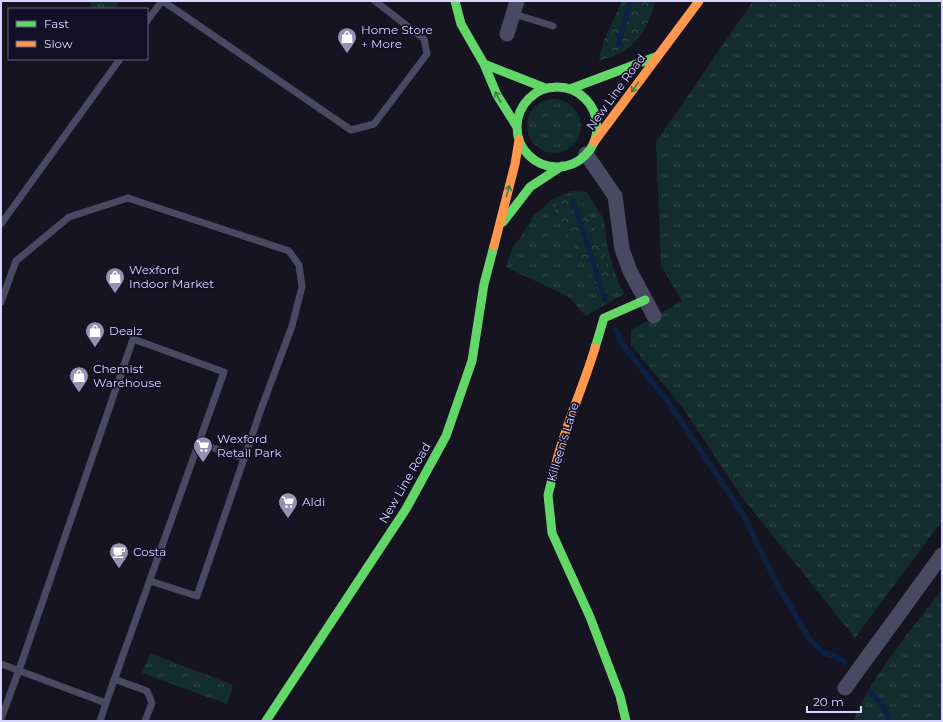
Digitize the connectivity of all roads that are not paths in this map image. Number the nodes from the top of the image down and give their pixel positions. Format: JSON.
{"nodes":[{"id":1,"x":162,"y":1,"type":"edge"},
{"id":2,"x":375,"y":1,"type":"edge"},
{"id":3,"x":456,"y":1,"type":"edge"},
{"id":4,"x":699,"y":1,"type":"edge"},
{"id":5,"x":515,"y":7,"type":"edge"},
{"id":6,"x":148,"y":21,"type":"edge"},
{"id":7,"x":553,"y":26,"type":"dead end"},
{"id":8,"x":507,"y":34,"type":"dead end"},
{"id":9,"x":658,"y":56,"type":"junction"},
{"id":10,"x":119,"y":60,"type":"edge"},
{"id":11,"x":484,"y":64,"type":"junction"},
{"id":12,"x":545,"y":88,"type":"junction"},
{"id":13,"x":570,"y":89,"type":"junction"},
{"id":14,"x":517,"y":127,"type":"junction"},
{"id":15,"x":519,"y":140,"type":"junction"},
{"id":16,"x":590,"y":148,"type":"junction"},
{"id":17,"x":562,"y":166,"type":"junction"},
{"id":18,"x":1,"y":224,"type":"edge"},
{"id":19,"x":498,"y":228,"type":"junction"},
{"id":20,"x":646,"y":300,"type":"junction"},
{"id":21,"x":1,"y":302,"type":"edge"},
{"id":22,"x":654,"y":316,"type":"dead end"},
{"id":23,"x":198,"y":443,"type":"junction"},
{"id":24,"x":244,"y":458,"type":"junction"},
{"id":25,"x":942,"y":555,"type":"edge"},
{"id":26,"x":150,"y":581,"type":"junction"},
{"id":27,"x":1,"y":664,"type":"edge"},
{"id":28,"x":19,"y":670,"type":"junction"},
{"id":29,"x":114,"y":679,"type":"junction"},
{"id":30,"x":845,"y":688,"type":"dead end"},
{"id":31,"x":106,"y":703,"type":"junction"},
{"id":32,"x":3,"y":709,"type":"edge"},
{"id":33,"x":1,"y":718,"type":"edge"},
{"id":34,"x":100,"y":721,"type":"edge"},
{"id":35,"x":145,"y":721,"type":"edge"},
{"id":36,"x":266,"y":721,"type":"edge"},
{"id":37,"x":626,"y":721,"type":"edge"}],
"edges":[{"from":1,"to":2,"type":"lane"},
{"from":1,"to":6,"type":"lane"},
{"from":3,"to":11,"type":"main road"},
{"from":4,"to":9,"type":"main road","name":"New Line Road"},
{"from":5,"to":7,"type":"lane"},
{"from":5,"to":8,"type":"street"},
{"from":9,"to":13,"type":"main road","name":"New Line Road"},
{"from":9,"to":16,"type":"main road","name":"New Line Road","one_way":true},
{"from":10,"to":18,"type":"lane"},
{"from":11,"to":12,"type":"main road"},
{"from":14,"to":11,"type":"main road","one_way":true},
{"from":12,"to":13,"type":"main road"},
{"from":12,"to":14,"type":"main road"},
{"from":13,"to":16,"type":"main road"},
{"from":14,"to":15,"type":"main road"},
{"from":15,"to":17,"type":"main road"},
{"from":19,"to":15,"type":"main road","name":"New Line Road","one_way":true},
{"from":16,"to":17,"type":"main road"},
{"from":16,"to":20,"type":"street"},
{"from":17,"to":19,"type":"main road","name":"New Line Road"},
{"from":19,"to":36,"type":"main road","name":"New Line Road"},
{"from":20,"to":22,"type":"street"},
{"from":20,"to":37,"type":"main road","name":"Killeen's Lane"},
{"from":21,"to":24,"type":"lane"},
{"from":23,"to":24,"type":"lane"},
{"from":23,"to":26,"type":"lane"},
{"from":23,"to":28,"type":"lane"},
{"from":24,"to":26,"type":"lane"},
{"from":25,"to":30,"type":"street"},
{"from":26,"to":29,"type":"lane"},
{"from":27,"to":28,"type":"lane"},
{"from":28,"to":31,"type":"lane"},
{"from":28,"to":32,"type":"lane"},
{"from":29,"to":31,"type":"lane"},
{"from":29,"to":35,"type":"lane"},
{"from":31,"to":34,"type":"lane"},
{"from":32,"to":33,"type":"lane"}]}
